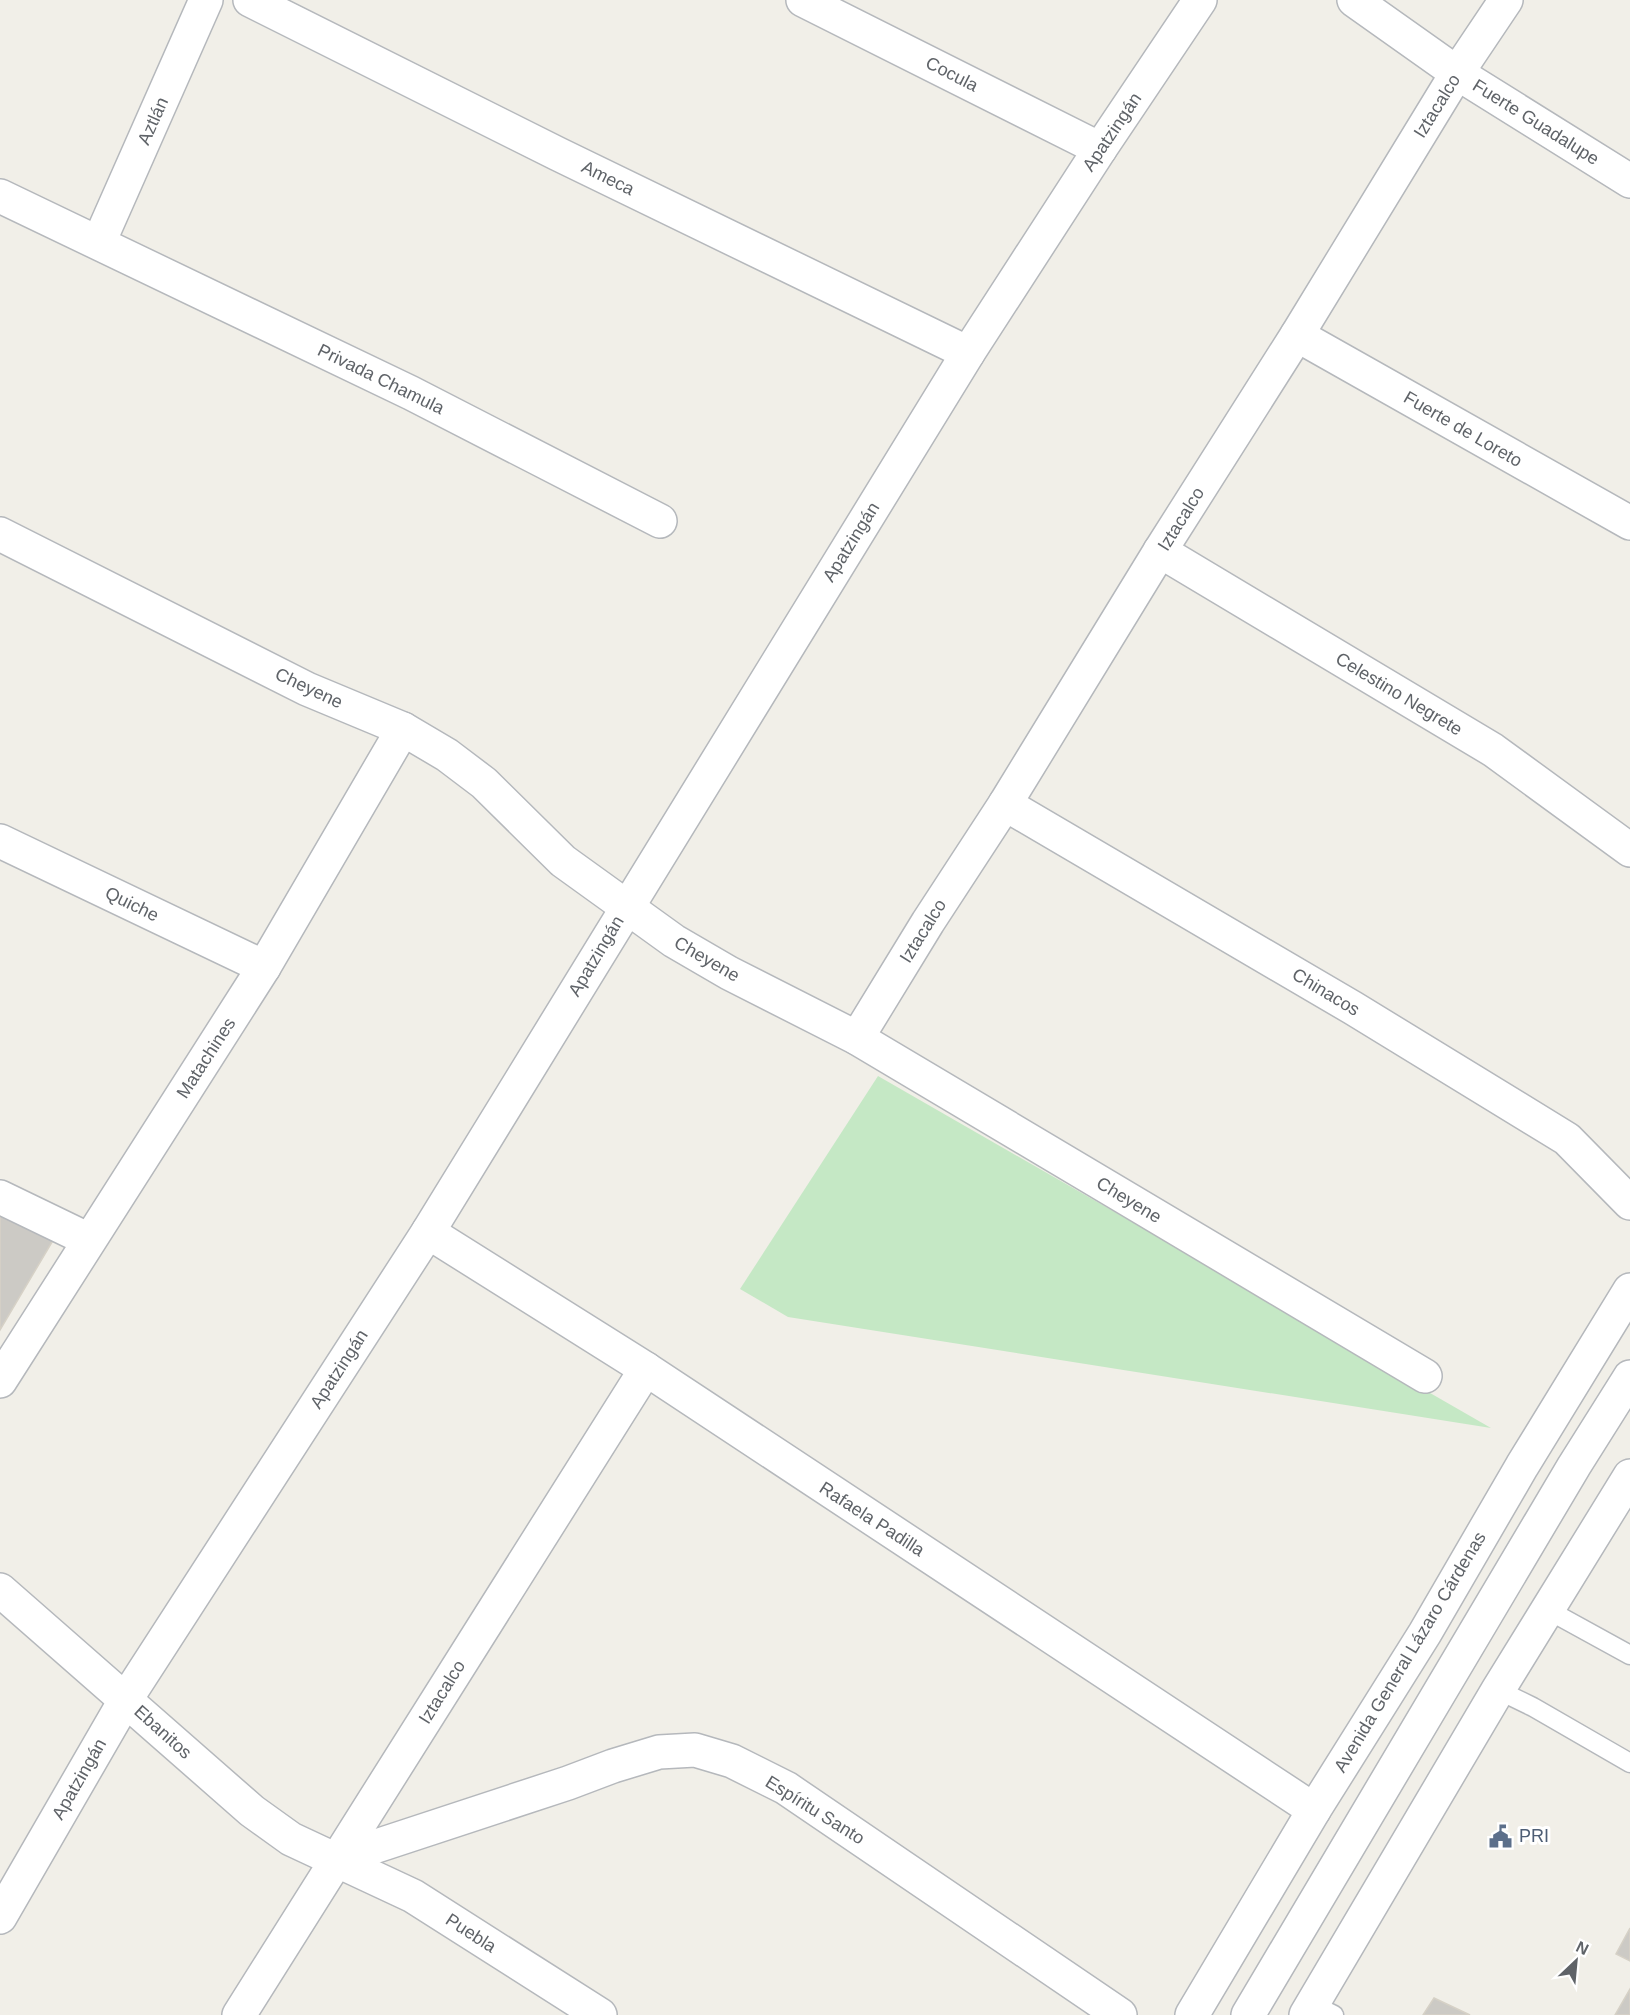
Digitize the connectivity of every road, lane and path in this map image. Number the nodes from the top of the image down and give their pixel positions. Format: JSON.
{"nodes":[{"id":1,"x":206,"y":0,"type":"edge"},
{"id":2,"x":250,"y":0,"type":"edge"},
{"id":3,"x":803,"y":0,"type":"edge"},
{"id":4,"x":1200,"y":0,"type":"edge"},
{"id":5,"x":1354,"y":0,"type":"edge"},
{"id":6,"x":1506,"y":0,"type":"edge"},
{"id":7,"x":1457,"y":73,"type":"junction"},
{"id":8,"x":1100,"y":148,"type":"junction"},
{"id":9,"x":1630,"y":181,"type":"edge"},
{"id":10,"x":0,"y":196,"type":"edge"},
{"id":11,"x":99,"y":242,"type":"junction"},
{"id":12,"x":1297,"y":335,"type":"junction"},
{"id":13,"x":968,"y":353,"type":"junction"},
{"id":14,"x":660,"y":521,"type":"dead end"},
{"id":15,"x":1630,"y":523,"type":"edge"},
{"id":16,"x":0,"y":534,"type":"edge"},
{"id":17,"x":1160,"y":550,"type":"junction"},
{"id":18,"x":403,"y":729,"type":"junction"},
{"id":19,"x":1005,"y":804,"type":"junction"},
{"id":20,"x":0,"y":841,"type":"edge"},
{"id":21,"x":1630,"y":850,"type":"edge"},
{"id":22,"x":627,"y":906,"type":"junction"},
{"id":23,"x":264,"y":967,"type":"junction"},
{"id":24,"x":857,"y":1038,"type":"junction"},
{"id":25,"x":0,"y":1197,"type":"edge"},
{"id":26,"x":1630,"y":1203,"type":"edge"},
{"id":27,"x":428,"y":1232,"type":"junction"},
{"id":28,"x":88,"y":1240,"type":"junction"},
{"id":29,"x":1630,"y":1290,"type":"edge"},
{"id":30,"x":646,"y":1369,"type":"junction"},
{"id":31,"x":1425,"y":1376,"type":"dead end"},
{"id":32,"x":1630,"y":1377,"type":"edge"},
{"id":33,"x":0,"y":1381,"type":"edge"},
{"id":34,"x":1626,"y":1490,"type":"edge"},
{"id":35,"x":0,"y":1590,"type":"edge"},
{"id":36,"x":1548,"y":1610,"type":"junction"},
{"id":37,"x":1630,"y":1655,"type":"edge"},
{"id":38,"x":1498,"y":1690,"type":"junction"},
{"id":39,"x":126,"y":1699,"type":"junction"},
{"id":40,"x":1630,"y":1763,"type":"edge"},
{"id":41,"x":1455,"y":1764,"type":"junction"},
{"id":42,"x":1385,"y":1784,"type":"junction"},
{"id":43,"x":1314,"y":1810,"type":"junction"},
{"id":44,"x":337,"y":1859,"type":"junction"},
{"id":45,"x":0,"y":1917,"type":"edge"},
{"id":46,"x":1317,"y":2011,"type":"edge"},
{"id":47,"x":239,"y":2015,"type":"edge"},
{"id":48,"x":600,"y":2015,"type":"edge"},
{"id":49,"x":1120,"y":2015,"type":"edge"},
{"id":50,"x":1192,"y":2015,"type":"edge"},
{"id":51,"x":1248,"y":2015,"type":"edge"}],
"edges":[{"from":1,"to":11,"type":"street","name":"Aztlán"},
{"from":2,"to":13,"type":"street","name":"Ameca"},
{"from":3,"to":8,"type":"street","name":"Cocula"},
{"from":4,"to":8,"type":"street","name":"Apatzingán"},
{"from":5,"to":7,"type":"street","name":"Fuerte Guadalupe"},
{"from":6,"to":7,"type":"street","name":"Iztacalco"},
{"from":7,"to":9,"type":"street","name":"Fuerte Guadalupe"},
{"from":7,"to":12,"type":"street","name":"Iztacalco"},
{"from":8,"to":13,"type":"street","name":"Apatzingán"},
{"from":10,"to":11,"type":"street","name":"Privada Chamula"},
{"from":11,"to":14,"type":"street","name":"Privada Chamula"},
{"from":12,"to":15,"type":"street","name":"Fuerte de Loreto"},
{"from":12,"to":17,"type":"street","name":"Iztacalco"},
{"from":13,"to":22,"type":"street","name":"Apatzingán"},
{"from":16,"to":18,"type":"street","name":"Cheyene"},
{"from":17,"to":19,"type":"street","name":"Iztacalco"},
{"from":17,"to":21,"type":"street","name":"Celestino Negrete"},
{"from":18,"to":22,"type":"street","name":"Cheyene"},
{"from":18,"to":23,"type":"street","name":"Matachines"},
{"from":19,"to":24,"type":"street","name":"Iztacalco"},
{"from":19,"to":26,"type":"street","name":"Chinacos"},
{"from":20,"to":23,"type":"street","name":"Quiche"},
{"from":22,"to":24,"type":"street","name":"Cheyene"},
{"from":22,"to":27,"type":"street","name":"Apatzingán"},
{"from":23,"to":28,"type":"street","name":"Matachines"},
{"from":24,"to":31,"type":"street","name":"Cheyene"},
{"from":25,"to":28,"type":"street"},
{"from":27,"to":30,"type":"street","name":"Rafaela Padilla"},
{"from":27,"to":39,"type":"street","name":"Apatzingán"},
{"from":28,"to":33,"type":"street","name":"Matachines"},
{"from":29,"to":43,"type":"street","name":"Avenida General Lázaro Cárdenas"},
{"from":30,"to":43,"type":"street","name":"Rafaela Padilla"},
{"from":30,"to":44,"type":"street","name":"Iztacalco"},
{"from":32,"to":42,"type":"street"},
{"from":34,"to":36,"type":"street"},
{"from":35,"to":39,"type":"street","name":"Ebanitos"},
{"from":36,"to":37,"type":"lane"},
{"from":36,"to":38,"type":"street"},
{"from":38,"to":40,"type":"lane"},
{"from":38,"to":41,"type":"street"},
{"from":39,"to":44,"type":"street","name":"Ebanitos"},
{"from":39,"to":45,"type":"street","name":"Apatzingán"},
{"from":41,"to":42,"type":"street"},
{"from":41,"to":46,"type":"street"},
{"from":42,"to":51,"type":"street"},
{"from":43,"to":50,"type":"street","name":"Avenida General Lázaro Cárdenas"},
{"from":44,"to":47,"type":"street","name":"Iztacalco"},
{"from":44,"to":48,"type":"street","name":"Puebla"},
{"from":44,"to":49,"type":"street","name":"Espíritu Santo"}]}
